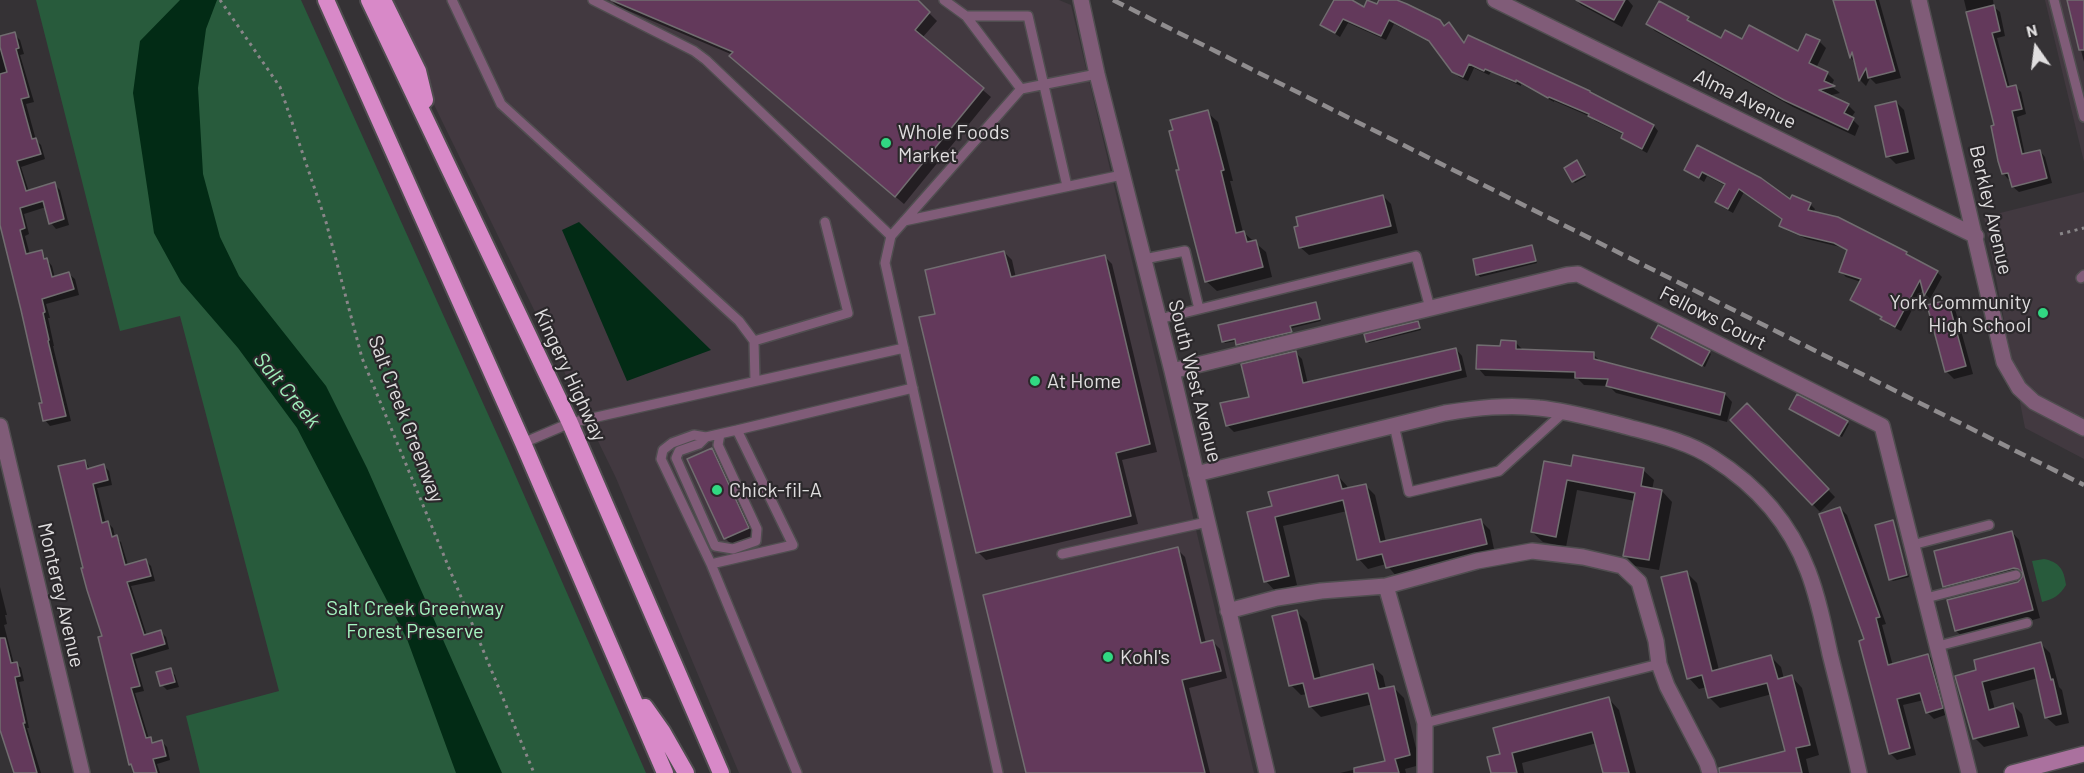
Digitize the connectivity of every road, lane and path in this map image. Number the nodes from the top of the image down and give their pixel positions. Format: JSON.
{"nodes":[{"id":1,"x":220,"y":0,"type":"edge"},
{"id":2,"x":326,"y":0,"type":"edge"},
{"id":3,"x":369,"y":0,"type":"edge"},
{"id":4,"x":383,"y":0,"type":"edge"},
{"id":5,"x":452,"y":0,"type":"edge"},
{"id":6,"x":944,"y":0,"type":"edge"},
{"id":7,"x":1081,"y":0,"type":"edge"},
{"id":8,"x":1495,"y":0,"type":"edge"},
{"id":9,"x":1919,"y":0,"type":"edge"},
{"id":10,"x":2054,"y":0,"type":"edge"},
{"id":11,"x":596,"y":1,"type":"edge"},
{"id":12,"x":966,"y":16,"type":"junction"},
{"id":13,"x":1097,"y":74,"type":"junction"},
{"id":14,"x":1044,"y":84,"type":"junction"},
{"id":15,"x":1021,"y":88,"type":"junction"},
{"id":16,"x":2084,"y":117,"type":"edge"},
{"id":17,"x":434,"y":135,"type":"junction"},
{"id":18,"x":1122,"y":175,"type":"junction"},
{"id":19,"x":1067,"y":186,"type":"junction"},
{"id":20,"x":904,"y":221,"type":"junction"},
{"id":21,"x":825,"y":222,"type":"dead end"},
{"id":22,"x":2084,"y":228,"type":"edge"},
{"id":23,"x":2060,"y":234,"type":"dead end"},
{"id":24,"x":891,"y":236,"type":"junction"},
{"id":25,"x":1976,"y":236,"type":"junction"},
{"id":26,"x":1144,"y":259,"type":"junction"},
{"id":27,"x":1430,"y":308,"type":"junction"},
{"id":28,"x":1199,"y":309,"type":"junction"},
{"id":29,"x":1159,"y":319,"type":"junction"},
{"id":30,"x":754,"y":341,"type":"junction"},
{"id":31,"x":904,"y":348,"type":"junction"},
{"id":32,"x":1172,"y":371,"type":"junction"},
{"id":33,"x":755,"y":381,"type":"junction"},
{"id":34,"x":913,"y":388,"type":"junction"},
{"id":35,"x":1563,"y":412,"type":"junction"},
{"id":36,"x":570,"y":423,"type":"junction"},
{"id":37,"x":1394,"y":425,"type":"junction"},
{"id":38,"x":0,"y":426,"type":"edge"},
{"id":39,"x":2084,"y":428,"type":"edge"},
{"id":40,"x":737,"y":430,"type":"junction"},
{"id":41,"x":720,"y":434,"type":"junction"},
{"id":42,"x":706,"y":437,"type":"junction"},
{"id":43,"x":523,"y":444,"type":"junction"},
{"id":44,"x":4,"y":458,"type":"edge"},
{"id":45,"x":1196,"y":474,"type":"junction"},
{"id":46,"x":1208,"y":522,"type":"junction"},
{"id":47,"x":1989,"y":525,"type":"dead end"},
{"id":48,"x":1912,"y":545,"type":"junction"},
{"id":49,"x":1062,"y":554,"type":"dead end"},
{"id":50,"x":711,"y":564,"type":"junction"},
{"id":51,"x":2016,"y":575,"type":"dead end"},
{"id":52,"x":1386,"y":586,"type":"junction"},
{"id":53,"x":1926,"y":598,"type":"junction"},
{"id":54,"x":1228,"y":610,"type":"junction"},
{"id":55,"x":2027,"y":622,"type":"dead end"},
{"id":56,"x":1938,"y":646,"type":"junction"},
{"id":57,"x":1659,"y":664,"type":"junction"},
{"id":58,"x":629,"y":685,"type":"junction"},
{"id":59,"x":1425,"y":723,"type":"junction"},
{"id":60,"x":2084,"y":754,"type":"edge"},
{"id":61,"x":82,"y":773,"type":"edge"},
{"id":62,"x":534,"y":773,"type":"edge"},
{"id":63,"x":665,"y":773,"type":"edge"},
{"id":64,"x":686,"y":773,"type":"edge"},
{"id":65,"x":721,"y":773,"type":"edge"},
{"id":66,"x":797,"y":773,"type":"edge"},
{"id":67,"x":998,"y":773,"type":"edge"},
{"id":68,"x":1267,"y":773,"type":"edge"},
{"id":69,"x":1425,"y":773,"type":"edge"},
{"id":70,"x":1710,"y":773,"type":"edge"},
{"id":71,"x":1859,"y":773,"type":"edge"},
{"id":72,"x":1969,"y":773,"type":"edge"},
{"id":73,"x":2012,"y":773,"type":"edge"}],
"edges":[{"from":1,"to":62,"type":"path","name":"Salt Creek Greenway"},
{"from":2,"to":43,"type":"highway"},
{"from":3,"to":17,"type":"highway","name":"Kingery Highway"},
{"from":4,"to":17,"type":"highway"},
{"from":5,"to":30,"type":"lane"},
{"from":6,"to":12,"type":"lane"},
{"from":7,"to":13,"type":"street","name":"South West Avenue"},
{"from":8,"to":25,"type":"street","name":"Alma Avenue"},
{"from":9,"to":25,"type":"street","name":"Berkley Avenue"},
{"from":10,"to":16,"type":"lane"},
{"from":11,"to":24,"type":"lane"},
{"from":12,"to":14,"type":"lane"},
{"from":12,"to":15,"type":"lane"},
{"from":13,"to":14,"type":"lane"},
{"from":13,"to":18,"type":"street","name":"South West Avenue"},
{"from":14,"to":15,"type":"lane"},
{"from":14,"to":19,"type":"lane"},
{"from":15,"to":20,"type":"lane"},
{"from":17,"to":36,"type":"highway","name":"Kingery Highway"},
{"from":18,"to":19,"type":"lane"},
{"from":18,"to":26,"type":"street","name":"South West Avenue"},
{"from":19,"to":20,"type":"lane"},
{"from":20,"to":24,"type":"lane"},
{"from":21,"to":30,"type":"lane"},
{"from":22,"to":23,"type":"path"},
{"from":24,"to":31,"type":"lane"},
{"from":25,"to":39,"type":"street","name":"Berkley Avenue"},
{"from":26,"to":28,"type":"lane"},
{"from":26,"to":29,"type":"street","name":"South West Avenue"},
{"from":27,"to":28,"type":"lane"},
{"from":27,"to":32,"type":"street","name":"Fellows Court"},
{"from":27,"to":48,"type":"street","name":"Fellows Court"},
{"from":28,"to":29,"type":"lane"},
{"from":29,"to":32,"type":"street","name":"South West Avenue"},
{"from":30,"to":33,"type":"lane"},
{"from":31,"to":33,"type":"lane"},
{"from":31,"to":34,"type":"lane"},
{"from":32,"to":45,"type":"street","name":"South West Avenue"},
{"from":33,"to":36,"type":"lane"},
{"from":34,"to":40,"type":"lane"},
{"from":34,"to":67,"type":"lane"},
{"from":35,"to":37,"type":"street"},
{"from":35,"to":37,"type":"lane"},
{"from":35,"to":71,"type":"street"},
{"from":36,"to":43,"type":"lane"},
{"from":36,"to":65,"type":"highway","name":"Kingery Highway"},
{"from":37,"to":45,"type":"street"},
{"from":38,"to":44,"type":"street","name":"Monterey Avenue"},
{"from":40,"to":41,"type":"lane"},
{"from":40,"to":50,"type":"lane"},
{"from":41,"to":42,"type":"lane"},
{"from":41,"to":42,"type":"lane"},
{"from":42,"to":50,"type":"lane"},
{"from":43,"to":58,"type":"highway"},
{"from":44,"to":61,"type":"street","name":"Monterey Avenue"},
{"from":45,"to":46,"type":"street","name":"South West Avenue"},
{"from":46,"to":49,"type":"lane"},
{"from":46,"to":54,"type":"street","name":"South West Avenue"},
{"from":47,"to":48,"type":"lane"},
{"from":48,"to":53,"type":"street","name":"Fellows Court"},
{"from":50,"to":66,"type":"lane"},
{"from":51,"to":53,"type":"lane"},
{"from":52,"to":54,"type":"street"},
{"from":52,"to":57,"type":"street"},
{"from":52,"to":59,"type":"street"},
{"from":53,"to":56,"type":"street","name":"Fellows Court"},
{"from":54,"to":68,"type":"street","name":"South West Avenue"},
{"from":55,"to":56,"type":"lane"},
{"from":56,"to":72,"type":"street","name":"Fellows Court"},
{"from":57,"to":59,"type":"lane"},
{"from":57,"to":70,"type":"street"},
{"from":58,"to":63,"type":"highway"},
{"from":58,"to":64,"type":"highway"},
{"from":59,"to":69,"type":"street"},
{"from":60,"to":73,"type":"main road"}]}
